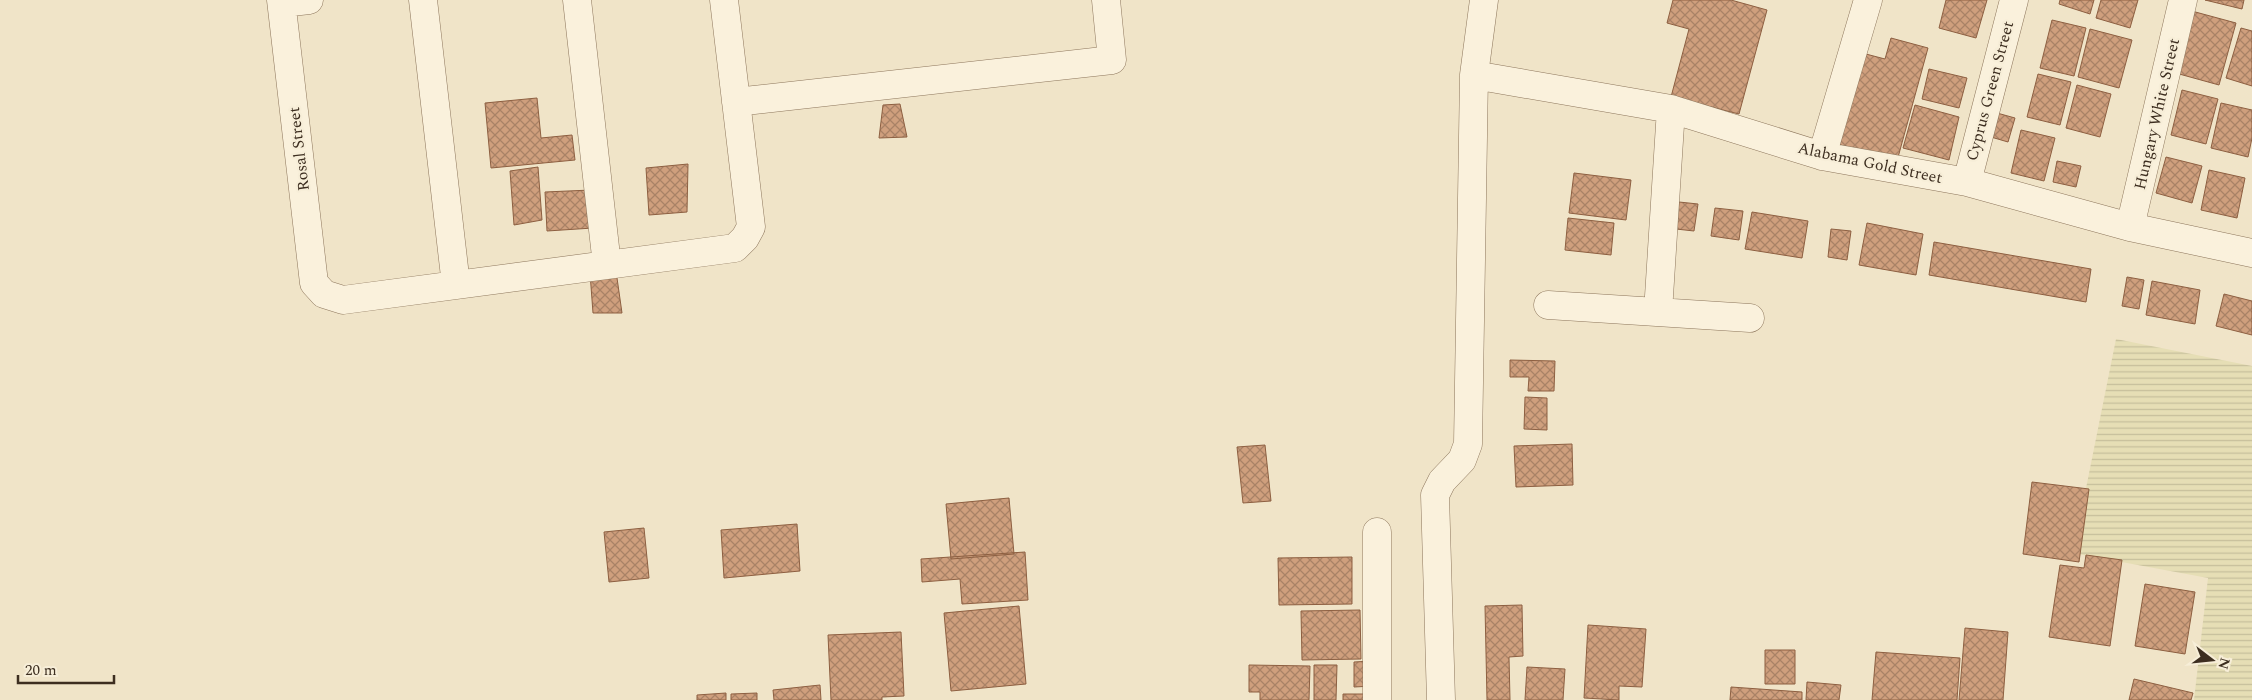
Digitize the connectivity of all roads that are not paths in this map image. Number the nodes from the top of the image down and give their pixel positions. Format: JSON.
{"nodes":[{"id":1,"x":309,"y":0,"type":"edge"},
{"id":2,"x":423,"y":0,"type":"edge"},
{"id":3,"x":577,"y":0,"type":"edge"},
{"id":4,"x":724,"y":0,"type":"edge"},
{"id":5,"x":1106,"y":0,"type":"edge"},
{"id":6,"x":1484,"y":0,"type":"edge"},
{"id":7,"x":1868,"y":0,"type":"edge"},
{"id":8,"x":2014,"y":0,"type":"edge"},
{"id":9,"x":2182,"y":0,"type":"edge"},
{"id":10,"x":282,"y":2,"type":"edge"},
{"id":11,"x":1474,"y":75,"type":"junction"},
{"id":12,"x":736,"y":102,"type":"junction"},
{"id":13,"x":1671,"y":109,"type":"junction"},
{"id":14,"x":1822,"y":156,"type":"junction"},
{"id":15,"x":1967,"y":182,"type":"junction"},
{"id":16,"x":2130,"y":227,"type":"junction"},
{"id":17,"x":2252,"y":253,"type":"edge"},
{"id":18,"x":607,"y":265,"type":"junction"},
{"id":19,"x":456,"y":285,"type":"junction"},
{"id":20,"x":1548,"y":305,"type":"dead end"},
{"id":21,"x":1658,"y":312,"type":"junction"},
{"id":22,"x":1750,"y":318,"type":"dead end"},
{"id":23,"x":1377,"y":532,"type":"dead end"},
{"id":24,"x":1377,"y":700,"type":"edge"},
{"id":25,"x":1441,"y":700,"type":"edge"}],
"edges":[{"from":1,"to":10,"type":"street"},
{"from":2,"to":19,"type":"street"},
{"from":3,"to":18,"type":"street"},
{"from":4,"to":12,"type":"street"},
{"from":5,"to":12,"type":"street"},
{"from":6,"to":11,"type":"street"},
{"from":7,"to":14,"type":"street"},
{"from":8,"to":15,"type":"street","name":"Cyprus Green Street"},
{"from":9,"to":16,"type":"street","name":"Hungary White Street"},
{"from":10,"to":19,"type":"street","name":"Rosal Street"},
{"from":11,"to":13,"type":"street","name":"Alabama Gold Street"},
{"from":11,"to":25,"type":"street"},
{"from":12,"to":18,"type":"street"},
{"from":13,"to":14,"type":"street","name":"Alabama Gold Street"},
{"from":13,"to":21,"type":"street"},
{"from":14,"to":15,"type":"street","name":"Alabama Gold Street"},
{"from":15,"to":16,"type":"street","name":"Alabama Gold Street"},
{"from":16,"to":17,"type":"street","name":"Alabama Gold Street"},
{"from":18,"to":19,"type":"street"},
{"from":20,"to":21,"type":"street"},
{"from":21,"to":22,"type":"street"},
{"from":23,"to":24,"type":"street"}]}
